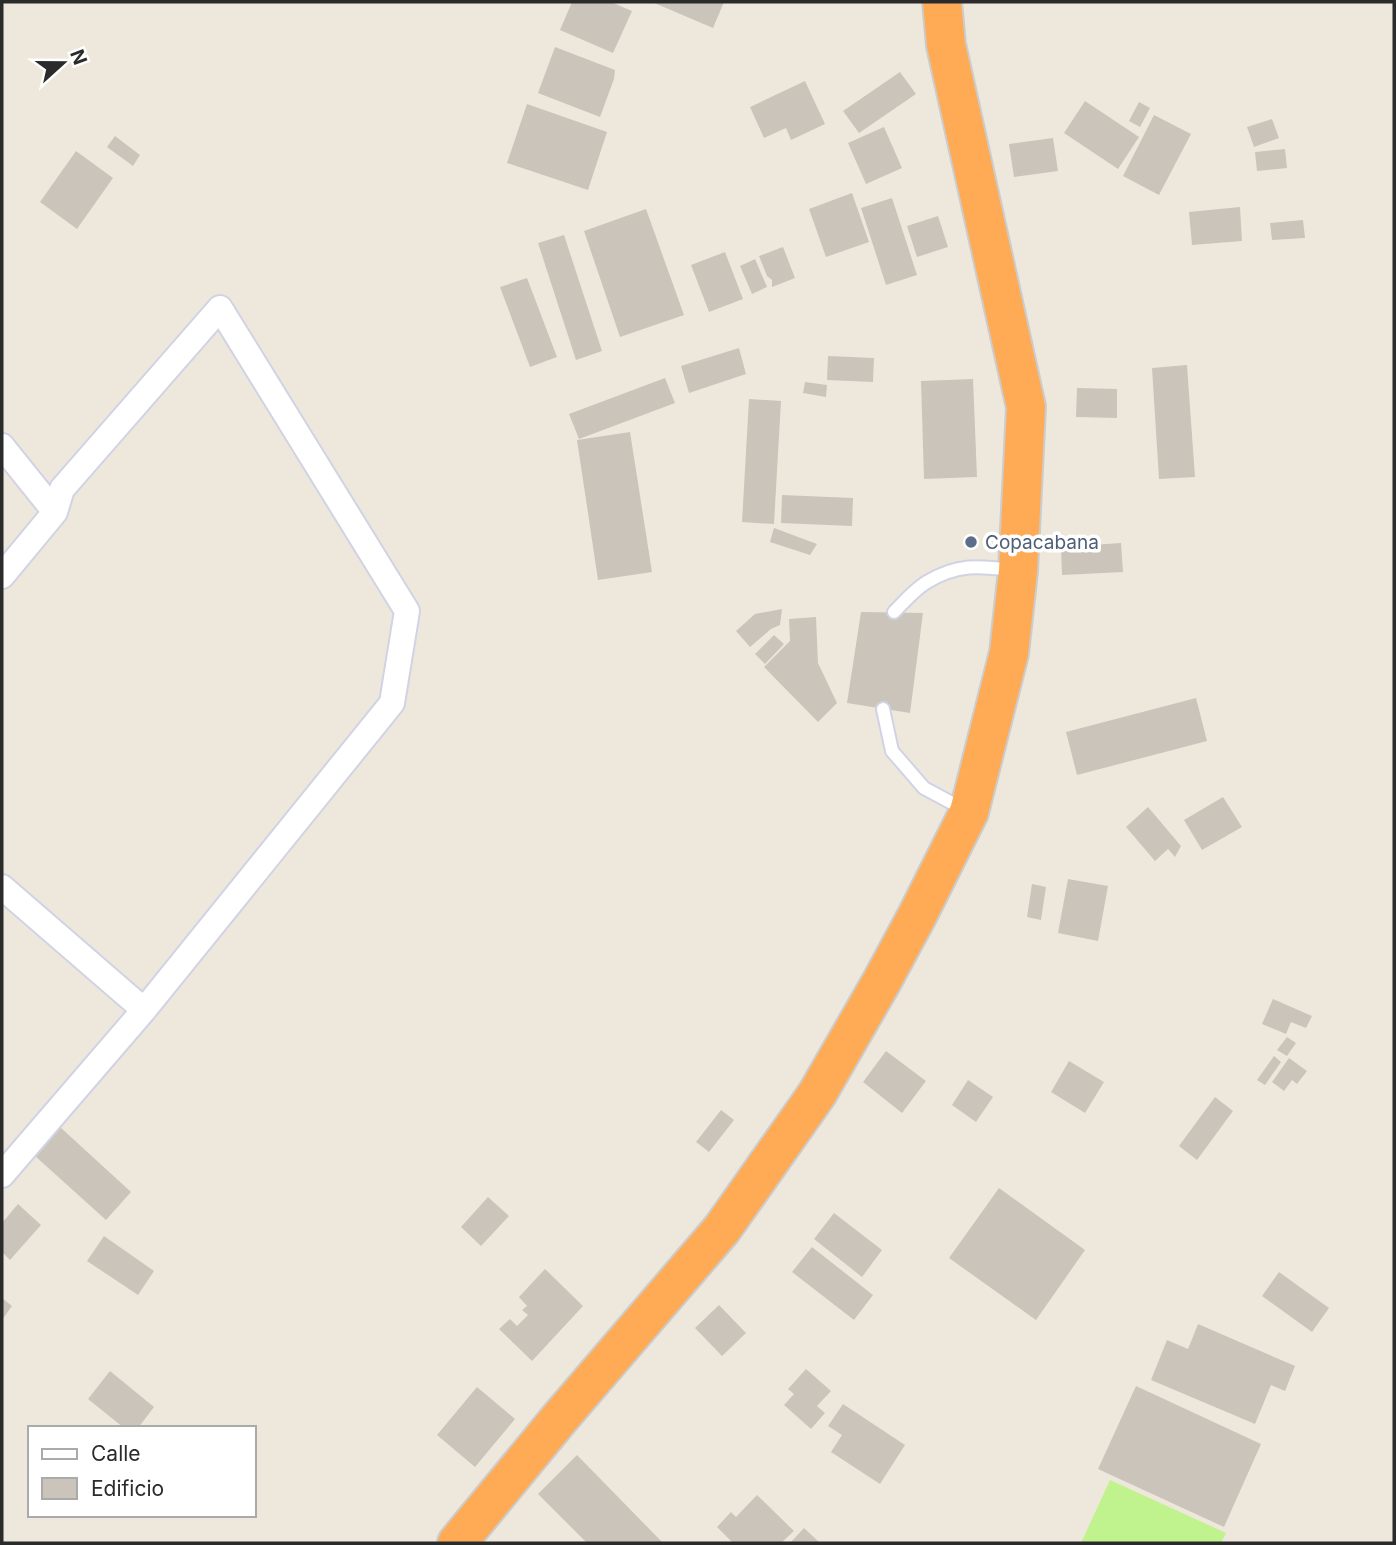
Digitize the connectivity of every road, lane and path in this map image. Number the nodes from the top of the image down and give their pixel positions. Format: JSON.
{"nodes":[{"id":1,"x":942,"y":2,"type":"edge"},
{"id":2,"x":2,"y":446,"type":"edge"},
{"id":3,"x":55,"y":512,"type":"junction"},
{"id":4,"x":1018,"y":571,"type":"junction"},
{"id":5,"x":2,"y":576,"type":"edge"},
{"id":6,"x":894,"y":612,"type":"dead end"},
{"id":7,"x":883,"y":709,"type":"dead end"},
{"id":8,"x":969,"y":812,"type":"junction"},
{"id":9,"x":2,"y":887,"type":"edge"},
{"id":10,"x":144,"y":1010,"type":"junction"},
{"id":11,"x":2,"y":1175,"type":"edge"},
{"id":12,"x":457,"y":1543,"type":"edge"}],
"edges":[{"from":1,"to":4,"type":"highway"},
{"from":2,"to":3,"type":"street"},
{"from":3,"to":5,"type":"street"},
{"from":3,"to":10,"type":"street"},
{"from":4,"to":6,"type":"lane"},
{"from":4,"to":8,"type":"highway"},
{"from":7,"to":8,"type":"lane"},
{"from":8,"to":12,"type":"highway"},
{"from":9,"to":10,"type":"street"},
{"from":10,"to":11,"type":"street"}]}
